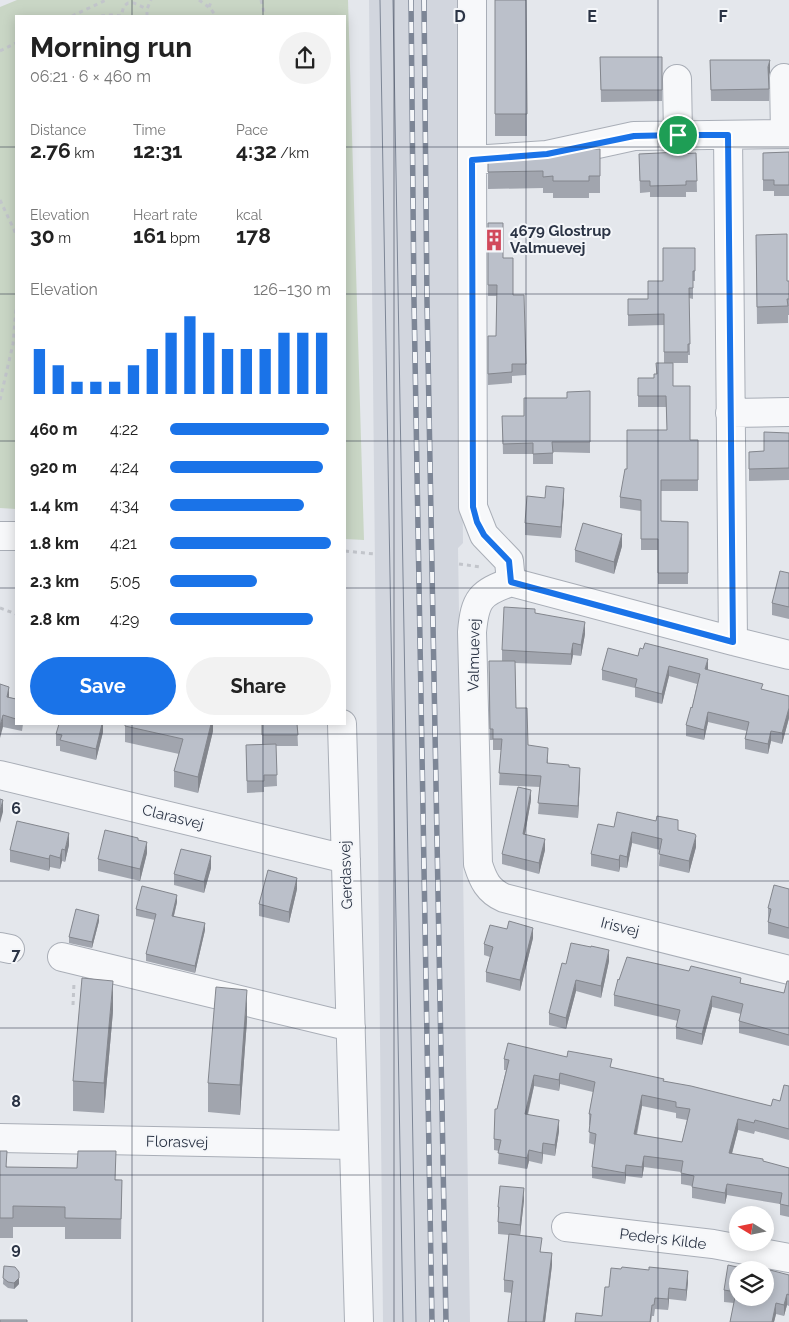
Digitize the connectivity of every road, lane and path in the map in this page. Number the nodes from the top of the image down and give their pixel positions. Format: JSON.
{"nodes":[{"id":1,"x":106,"y":0,"type":"edge"},
{"id":2,"x":151,"y":0,"type":"edge"},
{"id":3,"x":199,"y":0,"type":"edge"},
{"id":4,"x":212,"y":0,"type":"edge"},
{"id":5,"x":261,"y":0,"type":"edge"},
{"id":6,"x":472,"y":0,"type":"edge"},
{"id":7,"x":209,"y":7,"type":"junction"},
{"id":8,"x":147,"y":9,"type":"junction"},
{"id":9,"x":74,"y":15,"type":"edge"},
{"id":10,"x":121,"y":15,"type":"edge"},
{"id":11,"x":147,"y":15,"type":"edge"},
{"id":12,"x":215,"y":15,"type":"edge"},
{"id":13,"x":265,"y":15,"type":"edge"},
{"id":14,"x":15,"y":44,"type":"edge"},
{"id":15,"x":0,"y":51,"type":"edge"},
{"id":16,"x":784,"y":78,"type":"dead end"},
{"id":17,"x":678,"y":79,"type":"dead end"},
{"id":18,"x":787,"y":134,"type":"edge"},
{"id":19,"x":678,"y":135,"type":"junction"},
{"id":20,"x":728,"y":135,"type":"junction"},
{"id":21,"x":472,"y":160,"type":"junction"},
{"id":22,"x":0,"y":200,"type":"edge"},
{"id":23,"x":15,"y":232,"type":"edge"},
{"id":24,"x":15,"y":322,"type":"edge"},
{"id":25,"x":0,"y":400,"type":"edge"},
{"id":26,"x":789,"y":412,"type":"edge"},
{"id":27,"x":730,"y":413,"type":"junction"},
{"id":28,"x":0,"y":536,"type":"edge"},
{"id":29,"x":15,"y":536,"type":"edge"},
{"id":30,"x":346,"y":551,"type":"edge"},
{"id":31,"x":375,"y":554,"type":"dead end"},
{"id":32,"x":511,"y":582,"type":"junction"},
{"id":33,"x":0,"y":608,"type":"edge"},
{"id":34,"x":15,"y":614,"type":"edge"},
{"id":35,"x":733,"y":642,"type":"junction"},
{"id":36,"x":789,"y":655,"type":"edge"},
{"id":37,"x":342,"y":725,"type":"edge"},
{"id":38,"x":0,"y":775,"type":"edge"},
{"id":39,"x":478,"y":855,"type":"joint"},
{"id":40,"x":346,"y":859,"type":"junction"},
{"id":41,"x":62,"y":957,"type":"dead end"},
{"id":42,"x":789,"y":970,"type":"edge"},
{"id":43,"x":351,"y":1027,"type":"junction"},
{"id":44,"x":0,"y":1138,"type":"edge"},
{"id":45,"x":354,"y":1145,"type":"junction"},
{"id":46,"x":566,"y":1228,"type":"dead end"},
{"id":47,"x":789,"y":1258,"type":"edge"},
{"id":48,"x":359,"y":1322,"type":"edge"}],
"edges":[{"from":1,"to":9,"type":"path"},
{"from":2,"to":8,"type":"path"},
{"from":3,"to":7,"type":"path"},
{"from":4,"to":7,"type":"path"},
{"from":5,"to":13,"type":"path"},
{"from":6,"to":21,"type":"street"},
{"from":7,"to":12,"type":"path"},
{"from":8,"to":10,"type":"path"},
{"from":8,"to":11,"type":"path"},
{"from":14,"to":15,"type":"path"},
{"from":16,"to":18,"type":"street"},
{"from":17,"to":19,"type":"street"},
{"from":18,"to":20,"type":"street"},
{"from":19,"to":20,"type":"street"},
{"from":19,"to":21,"type":"street"},
{"from":20,"to":27,"type":"street"},
{"from":21,"to":32,"type":"street"},
{"from":22,"to":23,"type":"path"},
{"from":24,"to":25,"type":"path"},
{"from":26,"to":27,"type":"street"},
{"from":27,"to":35,"type":"street"},
{"from":28,"to":29,"type":"street"},
{"from":30,"to":31,"type":"path"},
{"from":32,"to":35,"type":"street"},
{"from":32,"to":39,"type":"street","name":"Valmuevej"},
{"from":33,"to":34,"type":"path"},
{"from":35,"to":36,"type":"street"},
{"from":37,"to":40,"type":"street","name":"Gerdasvej"},
{"from":38,"to":40,"type":"street","name":"Clarasvej"},
{"from":39,"to":42,"type":"street","name":"Irisvej"},
{"from":40,"to":43,"type":"street","name":"Gerdasvej"},
{"from":41,"to":43,"type":"street"},
{"from":43,"to":45,"type":"street","name":"Gerdasvej"},
{"from":44,"to":45,"type":"street","name":"Florasvej"},
{"from":45,"to":48,"type":"street","name":"Gerdasvej"},
{"from":46,"to":47,"type":"street","name":"Peders Kilde"}]}
